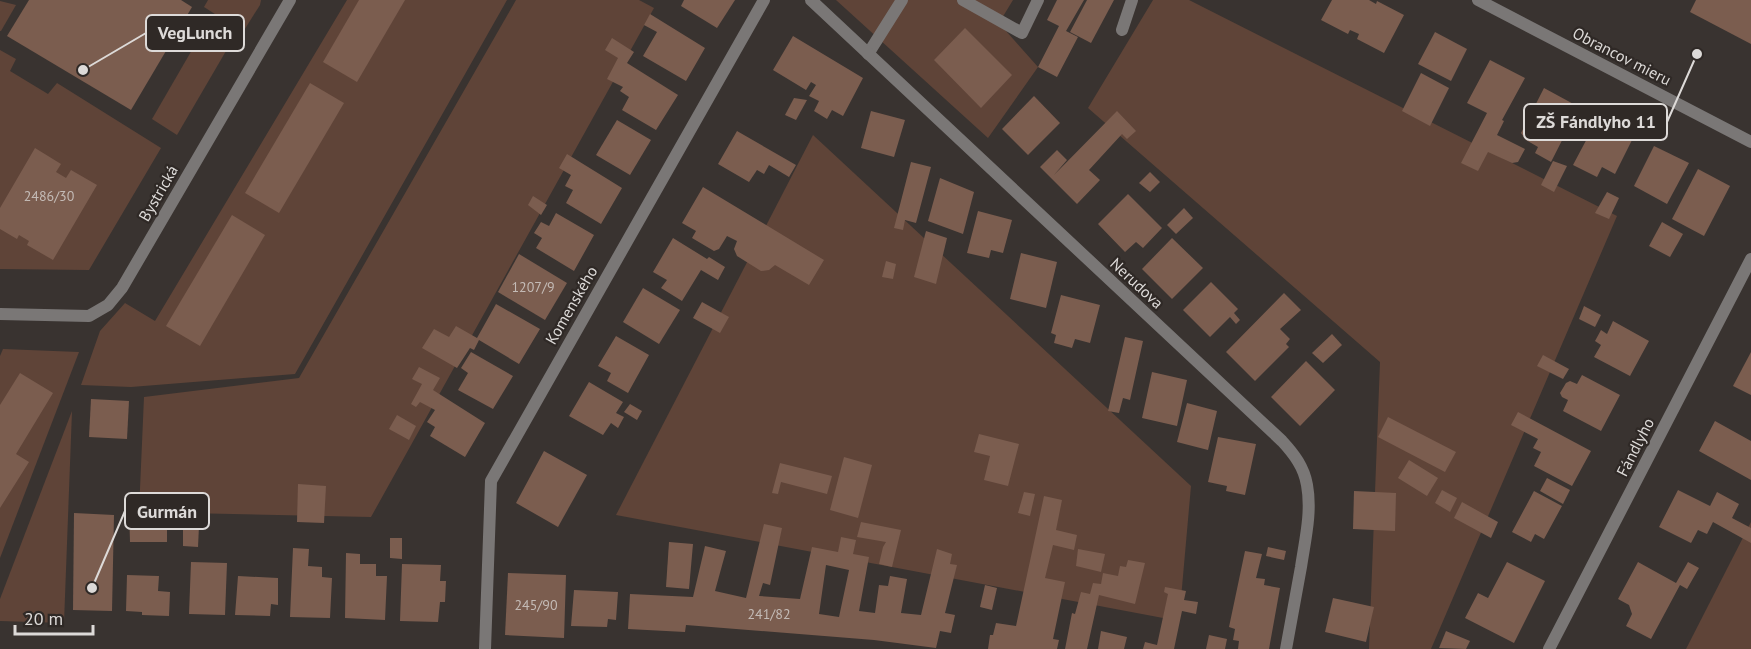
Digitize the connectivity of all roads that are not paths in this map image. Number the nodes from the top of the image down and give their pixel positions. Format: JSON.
{"nodes":[{"id":1,"x":290,"y":0,"type":"edge"},
{"id":2,"x":764,"y":0,"type":"edge"},
{"id":3,"x":811,"y":0,"type":"edge"},
{"id":4,"x":902,"y":0,"type":"edge"},
{"id":5,"x":963,"y":0,"type":"edge"},
{"id":6,"x":1038,"y":0,"type":"edge"},
{"id":7,"x":1132,"y":0,"type":"edge"},
{"id":8,"x":1478,"y":0,"type":"edge"},
{"id":9,"x":1122,"y":30,"type":"dead end"},
{"id":10,"x":868,"y":54,"type":"junction"},
{"id":11,"x":1751,"y":142,"type":"edge"},
{"id":12,"x":1751,"y":259,"type":"edge"},
{"id":13,"x":0,"y":314,"type":"edge"},
{"id":14,"x":485,"y":649,"type":"edge"},
{"id":15,"x":1286,"y":649,"type":"edge"},
{"id":16,"x":1549,"y":649,"type":"edge"}],
"edges":[{"from":1,"to":13,"type":"street","name":"Bystrická"},
{"from":2,"to":14,"type":"street","name":"Komenského"},
{"from":3,"to":10,"type":"street","name":"Nerudova"},
{"from":4,"to":10,"type":"street"},
{"from":5,"to":6,"type":"street"},
{"from":7,"to":9,"type":"street"},
{"from":8,"to":11,"type":"street","name":"Obrancov mieru"},
{"from":10,"to":15,"type":"street","name":"Nerudova"},
{"from":12,"to":16,"type":"street","name":"Fándlyho"}]}
